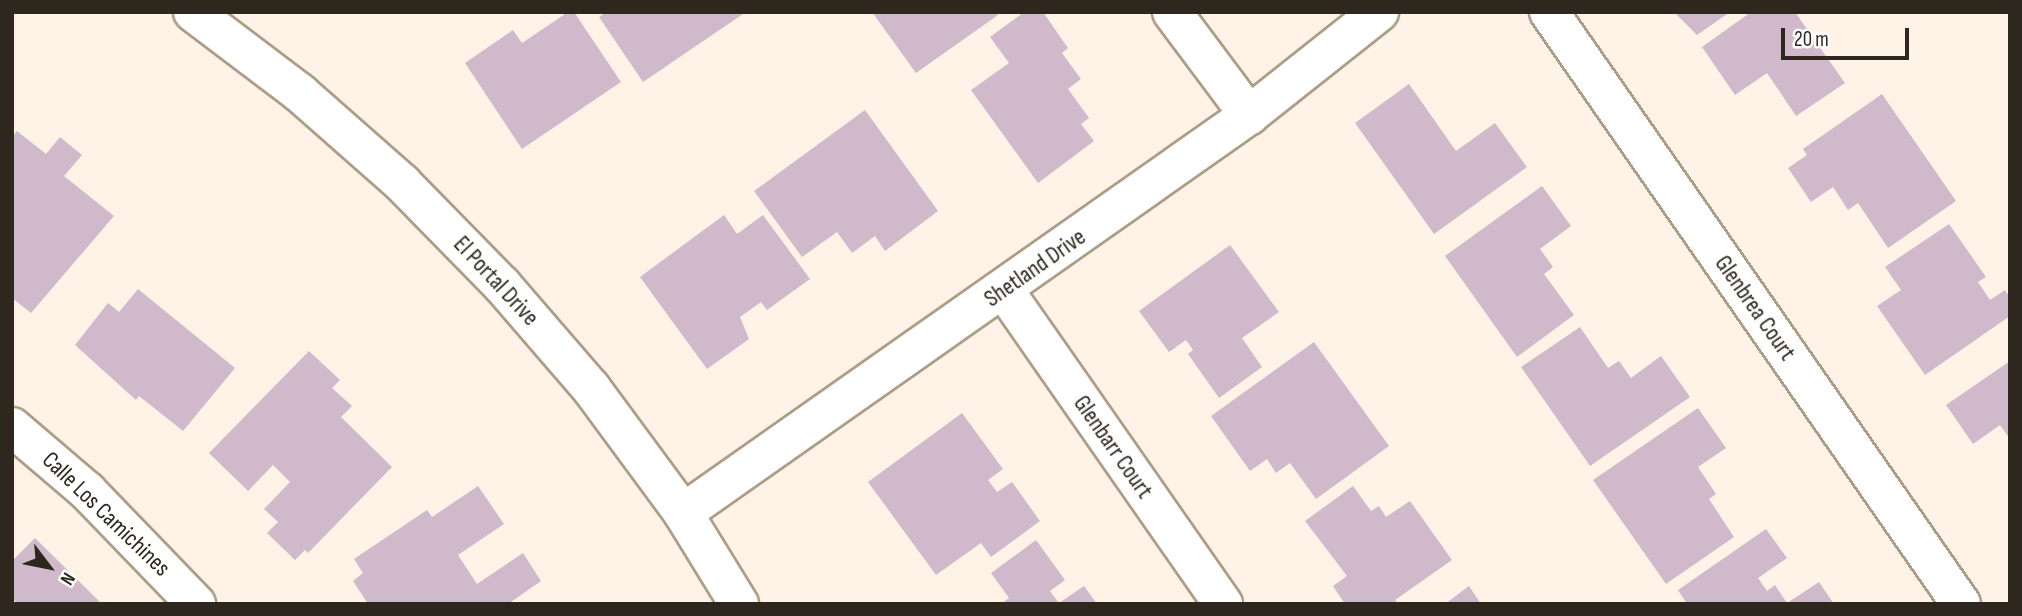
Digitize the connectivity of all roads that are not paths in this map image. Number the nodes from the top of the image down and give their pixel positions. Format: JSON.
{"nodes":[{"id":1,"x":193,"y":12,"type":"edge"},
{"id":2,"x":1172,"y":12,"type":"edge"},
{"id":3,"x":1380,"y":12,"type":"edge"},
{"id":4,"x":1549,"y":12,"type":"edge"},
{"id":5,"x":1249,"y":116,"type":"junction"},
{"id":6,"x":1004,"y":290,"type":"junction"},
{"id":7,"x":12,"y":427,"type":"edge"},
{"id":8,"x":683,"y":513,"type":"junction"},
{"id":9,"x":196,"y":604,"type":"edge"},
{"id":10,"x":739,"y":604,"type":"edge"},
{"id":11,"x":1223,"y":604,"type":"edge"},
{"id":12,"x":1961,"y":604,"type":"edge"}],
"edges":[{"from":1,"to":8,"type":"street","name":"El Portal Drive"},
{"from":2,"to":5,"type":"street"},
{"from":3,"to":5,"type":"street","name":"Shetland Drive"},
{"from":4,"to":12,"type":"street","name":"Glenbrea Court"},
{"from":5,"to":6,"type":"street","name":"Shetland Drive"},
{"from":6,"to":8,"type":"street","name":"Shetland Drive"},
{"from":6,"to":11,"type":"street","name":"Glenbarr Court"},
{"from":7,"to":9,"type":"street","name":"Calle Los Camichines"},
{"from":8,"to":10,"type":"street","name":"El Portal Drive"}]}
